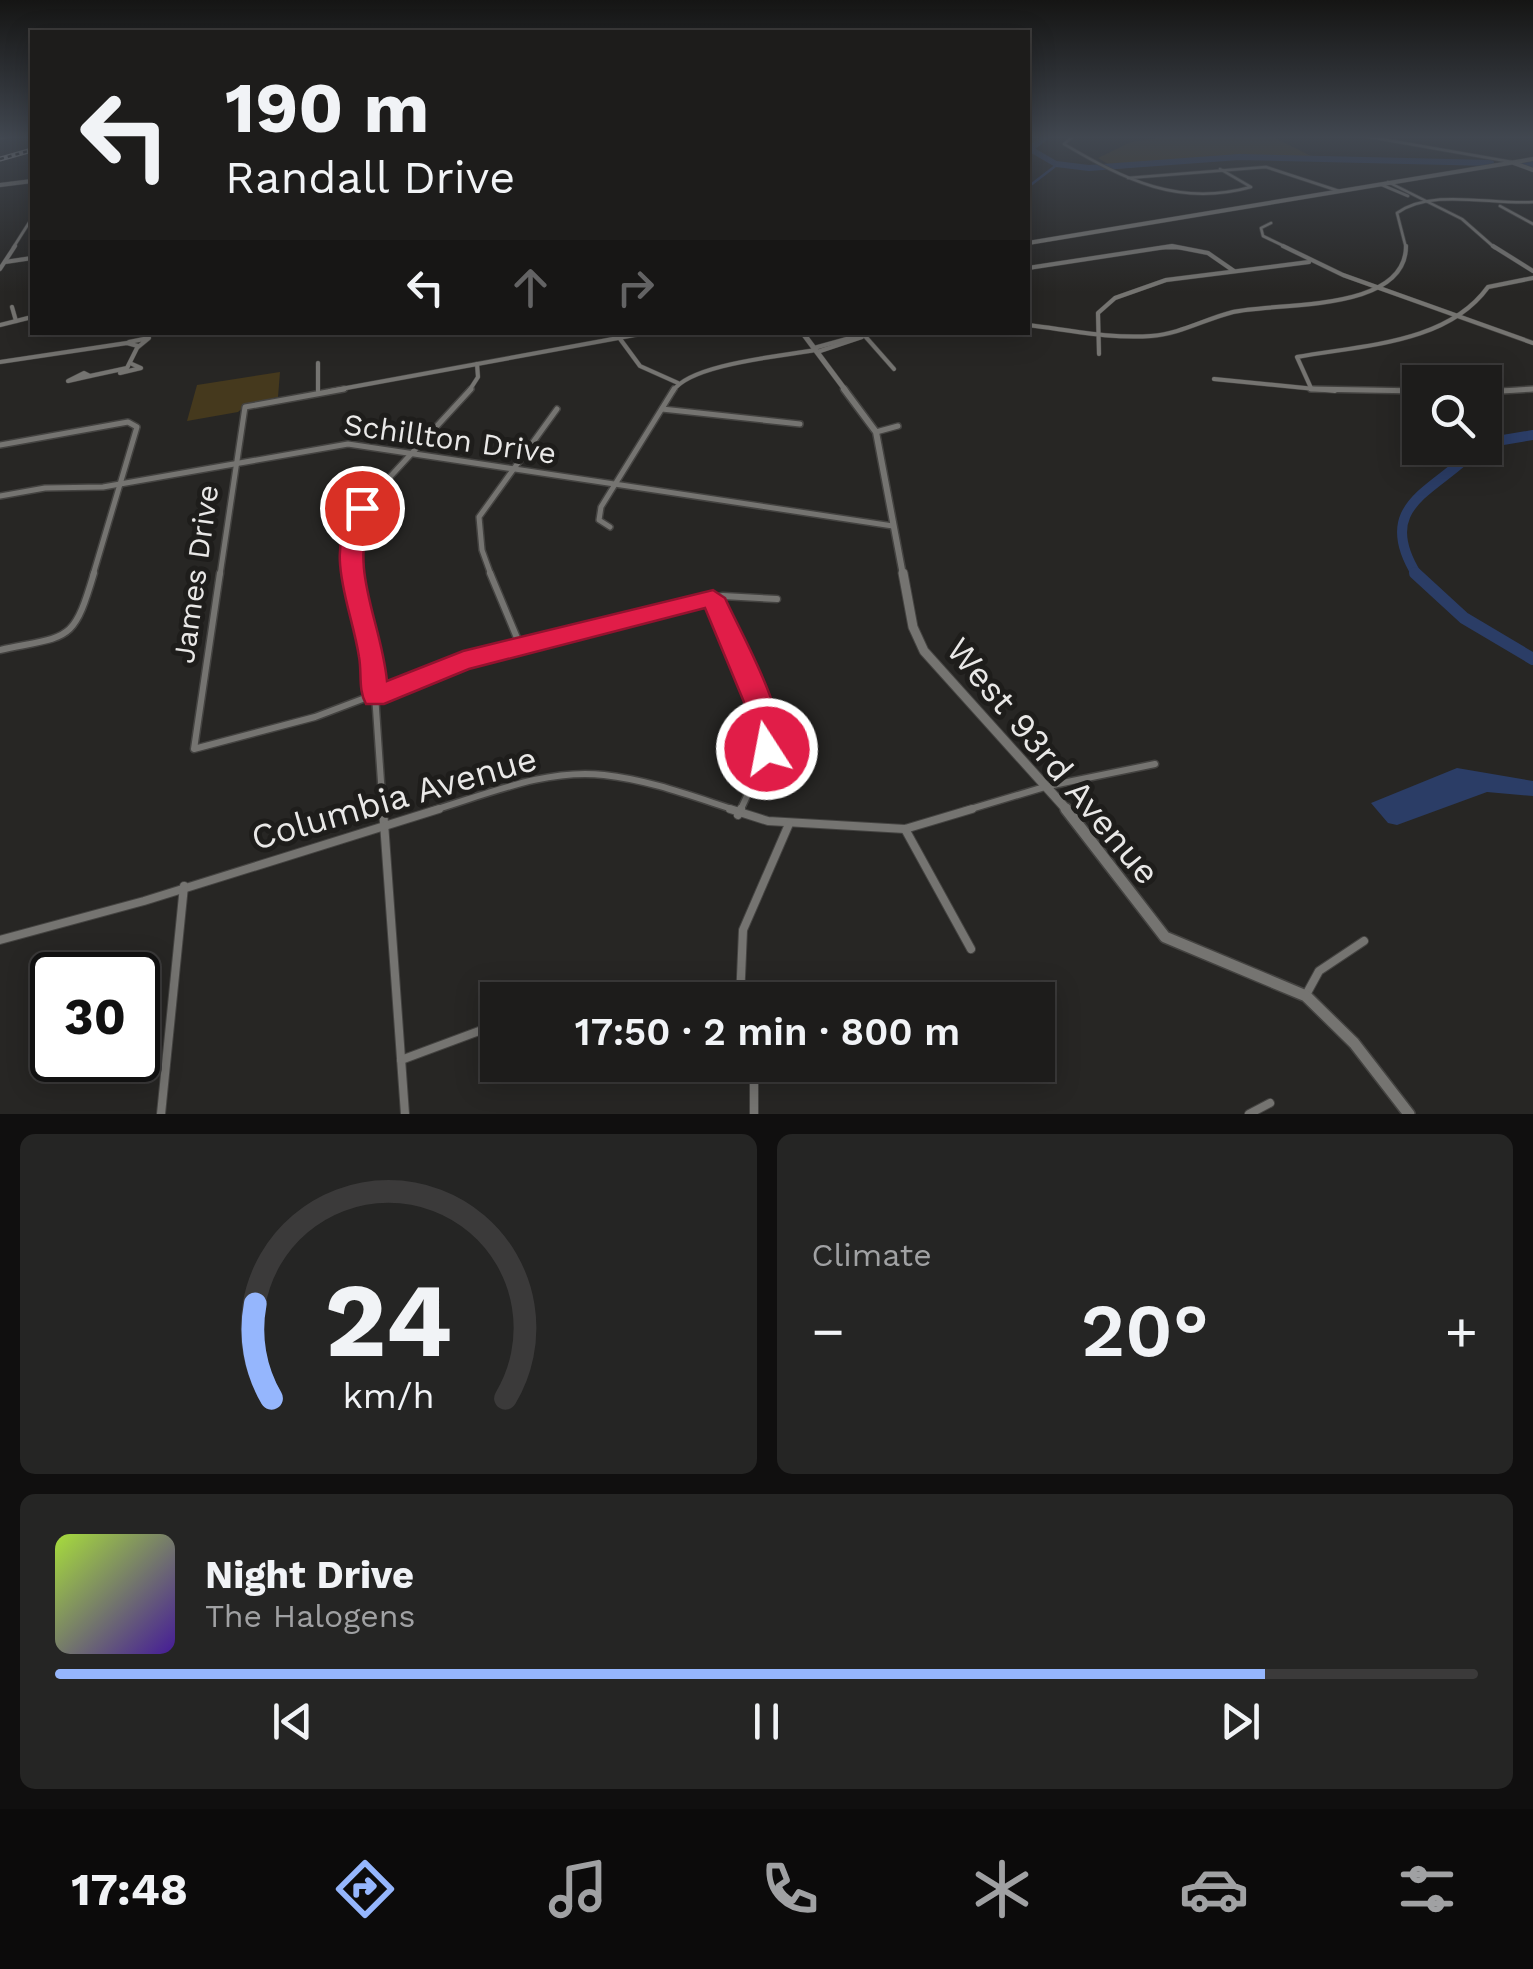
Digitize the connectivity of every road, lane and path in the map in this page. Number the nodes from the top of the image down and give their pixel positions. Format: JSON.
{"nodes":[{"id":1,"x":1146,"y":188,"type":"edge"},
{"id":2,"x":1250,"y":188,"type":"edge"},
{"id":3,"x":1330,"y":188,"type":"edge"},
{"id":4,"x":1356,"y":188,"type":"edge"},
{"id":5,"x":1390,"y":188,"type":"edge"},
{"id":6,"x":1399,"y":188,"type":"edge"},
{"id":7,"x":1337,"y":191,"type":"junction"},
{"id":8,"x":1426,"y":202,"type":"junction"},
{"id":9,"x":1533,"y":202,"type":"edge"},
{"id":10,"x":1498,"y":204,"type":"junction"},
{"id":11,"x":30,"y":221,"type":"edge"},
{"id":12,"x":1271,"y":223,"type":"dead end"},
{"id":13,"x":1533,"y":224,"type":"edge"},
{"id":14,"x":1030,"y":243,"type":"edge"},
{"id":15,"x":30,"y":258,"type":"edge"},
{"id":16,"x":5,"y":262,"type":"junction"},
{"id":17,"x":1312,"y":262,"type":"junction"},
{"id":18,"x":1030,"y":268,"type":"edge"},
{"id":19,"x":0,"y":270,"type":"edge"},
{"id":20,"x":1237,"y":273,"type":"junction"},
{"id":21,"x":1533,"y":274,"type":"edge"},
{"id":22,"x":1374,"y":287,"type":"junction"},
{"id":23,"x":12,"y":307,"type":"dead end"},
{"id":24,"x":1458,"y":316,"type":"junction"},
{"id":25,"x":30,"y":318,"type":"edge"},
{"id":26,"x":16,"y":321,"type":"junction"},
{"id":27,"x":0,"y":325,"type":"edge"},
{"id":28,"x":1030,"y":325,"type":"edge"},
{"id":29,"x":1096,"y":334,"type":"junction"},
{"id":30,"x":617,"y":335,"type":"edge"},
{"id":31,"x":804,"y":335,"type":"edge"},
{"id":32,"x":860,"y":335,"type":"edge"},
{"id":33,"x":864,"y":335,"type":"edge"},
{"id":34,"x":126,"y":343,"type":"junction"},
{"id":35,"x":1533,"y":343,"type":"edge"},
{"id":36,"x":138,"y":347,"type":"junction"},
{"id":37,"x":815,"y":350,"type":"junction"},
{"id":38,"x":1099,"y":354,"type":"dead end"},
{"id":39,"x":0,"y":362,"type":"edge"},
{"id":40,"x":318,"y":363,"type":"dead end"},
{"id":41,"x":477,"y":364,"type":"junction"},
{"id":42,"x":894,"y":369,"type":"dead end"},
{"id":43,"x":90,"y":376,"type":"dead end"},
{"id":44,"x":1214,"y":379,"type":"dead end"},
{"id":45,"x":678,"y":383,"type":"junction"},
{"id":46,"x":1311,"y":388,"type":"junction"},
{"id":47,"x":1533,"y":389,"type":"edge"},
{"id":48,"x":1502,"y":391,"type":"edge"},
{"id":49,"x":318,"y":392,"type":"junction"},
{"id":50,"x":1402,"y":392,"type":"edge"},
{"id":51,"x":557,"y":409,"type":"dead end"},
{"id":52,"x":662,"y":409,"type":"junction"},
{"id":53,"x":800,"y":424,"type":"dead end"},
{"id":54,"x":898,"y":426,"type":"dead end"},
{"id":55,"x":876,"y":432,"type":"junction"},
{"id":56,"x":0,"y":445,"type":"edge"},
{"id":57,"x":412,"y":453,"type":"junction"},
{"id":58,"x":234,"y":462,"type":"junction"},
{"id":59,"x":510,"y":469,"type":"junction"},
{"id":60,"x":120,"y":484,"type":"junction"},
{"id":61,"x":615,"y":485,"type":"junction"},
{"id":62,"x":0,"y":496,"type":"edge"},
{"id":63,"x":610,"y":527,"type":"dead end"},
{"id":64,"x":896,"y":527,"type":"junction"},
{"id":65,"x":713,"y":598,"type":"junction"},
{"id":66,"x":777,"y":599,"type":"dead end"},
{"id":67,"x":520,"y":645,"type":"junction"},
{"id":68,"x":0,"y":650,"type":"edge"},
{"id":69,"x":375,"y":696,"type":"junction"},
{"id":70,"x":1155,"y":764,"type":"dead end"},
{"id":71,"x":1048,"y":786,"type":"junction"},
{"id":72,"x":738,"y":814,"type":"junction"},
{"id":73,"x":384,"y":824,"type":"junction"},
{"id":74,"x":789,"y":824,"type":"junction"},
{"id":75,"x":905,"y":829,"type":"junction"},
{"id":76,"x":184,"y":886,"type":"junction"},
{"id":77,"x":0,"y":940,"type":"edge"},
{"id":78,"x":1364,"y":941,"type":"dead end"},
{"id":79,"x":971,"y":949,"type":"dead end"},
{"id":80,"x":738,"y":982,"type":"edge"},
{"id":81,"x":1306,"y":995,"type":"junction"},
{"id":82,"x":480,"y":1031,"type":"edge"},
{"id":83,"x":402,"y":1060,"type":"junction"},
{"id":84,"x":754,"y":1082,"type":"edge"},
{"id":85,"x":1270,"y":1104,"type":"dead end"},
{"id":86,"x":161,"y":1114,"type":"edge"},
{"id":87,"x":406,"y":1114,"type":"edge"},
{"id":88,"x":754,"y":1114,"type":"edge"},
{"id":89,"x":1249,"y":1114,"type":"edge"},
{"id":90,"x":1409,"y":1114,"type":"edge"}],
"edges":[{"from":1,"to":2,"type":"street"},
{"from":3,"to":7,"type":"street"},
{"from":4,"to":7,"type":"street"},
{"from":5,"to":8,"type":"street"},
{"from":6,"to":8,"type":"street"},
{"from":7,"to":14,"type":"street"},
{"from":8,"to":10,"type":"street"},
{"from":8,"to":21,"type":"street"},
{"from":8,"to":22,"type":"street"},
{"from":9,"to":10,"type":"street"},
{"from":10,"to":13,"type":"street"},
{"from":11,"to":16,"type":"street"},
{"from":12,"to":17,"type":"street"},
{"from":15,"to":16,"type":"street"},
{"from":16,"to":19,"type":"street"},
{"from":17,"to":20,"type":"street"},
{"from":17,"to":22,"type":"street"},
{"from":18,"to":20,"type":"street"},
{"from":20,"to":29,"type":"street"},
{"from":21,"to":24,"type":"street"},
{"from":22,"to":24,"type":"street"},
{"from":22,"to":29,"type":"street"},
{"from":23,"to":26,"type":"street"},
{"from":24,"to":35,"type":"street"},
{"from":24,"to":46,"type":"street"},
{"from":25,"to":26,"type":"street"},
{"from":26,"to":27,"type":"street"},
{"from":28,"to":29,"type":"street"},
{"from":29,"to":38,"type":"street"},
{"from":30,"to":41,"type":"street"},
{"from":30,"to":45,"type":"street"},
{"from":31,"to":37,"type":"street","name":"West 93rd Avenue"},
{"from":32,"to":37,"type":"street"},
{"from":33,"to":42,"type":"street"},
{"from":34,"to":36,"type":"street"},
{"from":34,"to":36,"type":"street"},
{"from":34,"to":39,"type":"street"},
{"from":36,"to":43,"type":"street"},
{"from":37,"to":45,"type":"street"},
{"from":37,"to":55,"type":"street","name":"West 93rd Avenue"},
{"from":40,"to":49,"type":"street"},
{"from":41,"to":49,"type":"street"},
{"from":41,"to":57,"type":"street"},
{"from":44,"to":46,"type":"street"},
{"from":45,"to":52,"type":"street"},
{"from":46,"to":50,"type":"street"},
{"from":47,"to":48,"type":"street"},
{"from":49,"to":58,"type":"street","name":"James Drive"},
{"from":51,"to":59,"type":"street"},
{"from":52,"to":53,"type":"street"},
{"from":52,"to":61,"type":"street"},
{"from":54,"to":55,"type":"street"},
{"from":55,"to":64,"type":"street","name":"West 93rd Avenue"},
{"from":56,"to":60,"type":"street"},
{"from":57,"to":58,"type":"street","name":"Schillton Drive"},
{"from":57,"to":59,"type":"street","name":"Schillton Drive"},
{"from":57,"to":69,"type":"street"},
{"from":58,"to":60,"type":"street","name":"Schillton Drive"},
{"from":58,"to":69,"type":"street","name":"James Drive"},
{"from":59,"to":61,"type":"street","name":"Schillton Drive"},
{"from":59,"to":67,"type":"street"},
{"from":60,"to":62,"type":"street","name":"Schillton Drive"},
{"from":60,"to":68,"type":"street"},
{"from":61,"to":63,"type":"street"},
{"from":61,"to":64,"type":"street","name":"Schillton Drive"},
{"from":64,"to":71,"type":"street","name":"West 93rd Avenue"},
{"from":65,"to":66,"type":"street"},
{"from":65,"to":67,"type":"street"},
{"from":65,"to":72,"type":"street"},
{"from":67,"to":69,"type":"street"},
{"from":69,"to":73,"type":"street"},
{"from":70,"to":71,"type":"street","name":"Columbia Avenue"},
{"from":71,"to":75,"type":"street","name":"Columbia Avenue"},
{"from":71,"to":81,"type":"street","name":"West 93rd Avenue"},
{"from":72,"to":73,"type":"street","name":"Columbia Avenue"},
{"from":72,"to":74,"type":"street","name":"Columbia Avenue"},
{"from":73,"to":76,"type":"street","name":"Columbia Avenue"},
{"from":73,"to":83,"type":"street"},
{"from":74,"to":75,"type":"street","name":"Columbia Avenue"},
{"from":74,"to":80,"type":"street"},
{"from":75,"to":79,"type":"street"},
{"from":76,"to":77,"type":"street","name":"Columbia Avenue"},
{"from":76,"to":86,"type":"street"},
{"from":78,"to":81,"type":"street"},
{"from":81,"to":90,"type":"street","name":"West 93rd Avenue"},
{"from":82,"to":83,"type":"street"},
{"from":83,"to":87,"type":"street"},
{"from":84,"to":88,"type":"street"},
{"from":85,"to":89,"type":"street"}]}
